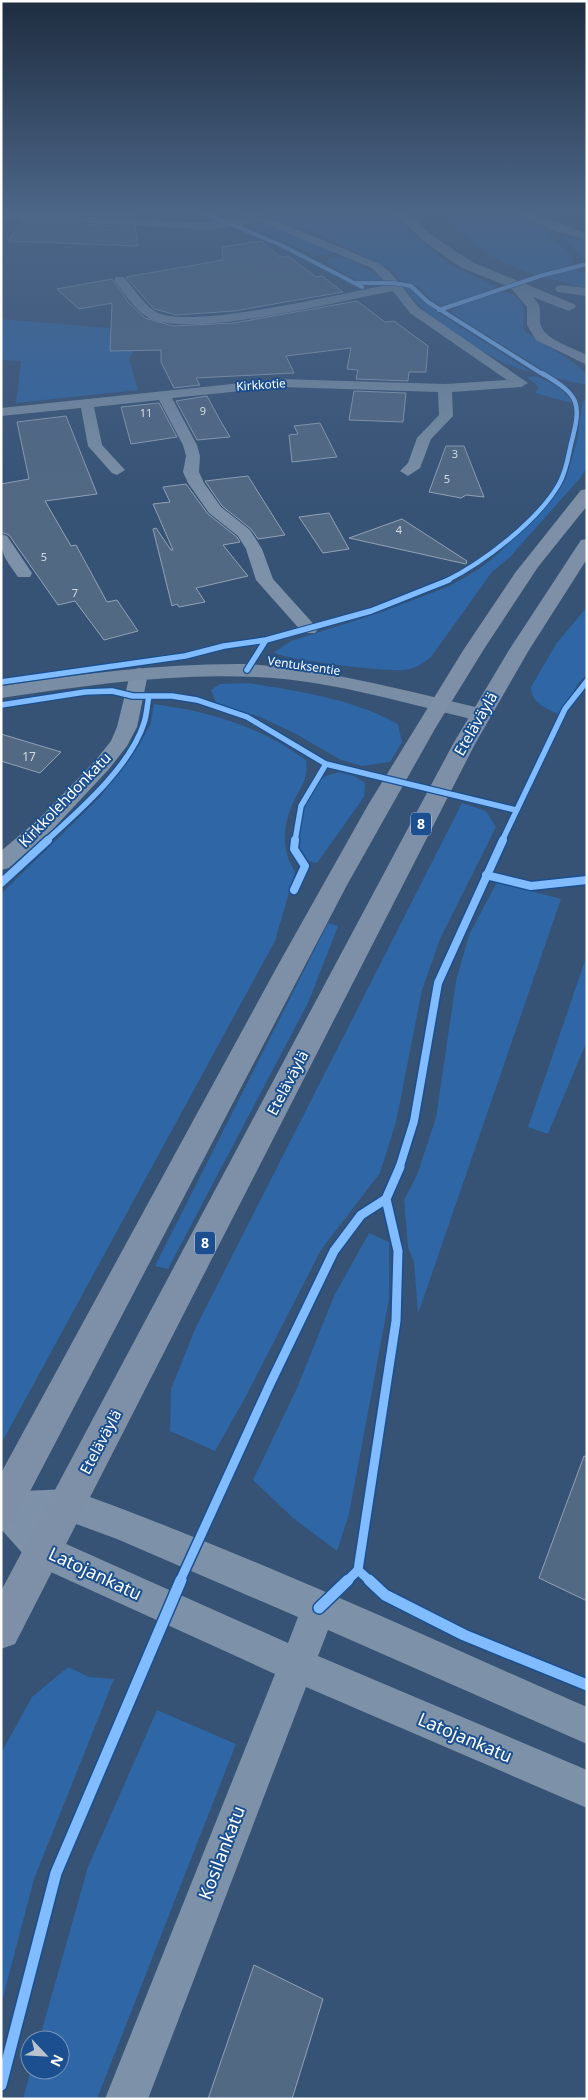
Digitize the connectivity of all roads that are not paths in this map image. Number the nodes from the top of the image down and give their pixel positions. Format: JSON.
{"nodes":[{"id":1,"x":146,"y":308,"type":"edge"},
{"id":2,"x":277,"y":308,"type":"edge"},
{"id":3,"x":412,"y":308,"type":"edge"},
{"id":4,"x":534,"y":308,"type":"edge"},
{"id":5,"x":568,"y":308,"type":"edge"},
{"id":6,"x":585,"y":350,"type":"edge"},
{"id":7,"x":587,"y":362,"type":"edge"},
{"id":8,"x":445,"y":388,"type":"junction"},
{"id":9,"x":163,"y":394,"type":"junction"},
{"id":10,"x":84,"y":403,"type":"junction"},
{"id":11,"x":1,"y":412,"type":"edge"},
{"id":12,"x":117,"y":470,"type":"dead end"},
{"id":13,"x":408,"y":471,"type":"dead end"},
{"id":14,"x":587,"y":494,"type":"edge"},
{"id":15,"x":1,"y":539,"type":"edge"},
{"id":16,"x":587,"y":544,"type":"edge"},
{"id":17,"x":24,"y":573,"type":"dead end"},
{"id":18,"x":309,"y":629,"type":"dead end"},
{"id":19,"x":139,"y":674,"type":"junction"},
{"id":20,"x":1,"y":692,"type":"edge"},
{"id":21,"x":439,"y":706,"type":"junction"},
{"id":22,"x":480,"y":715,"type":"junction"},
{"id":23,"x":1,"y":863,"type":"edge"},
{"id":24,"x":68,"y":1505,"type":"junction"},
{"id":25,"x":2,"y":1508,"type":"edge"},
{"id":26,"x":43,"y":1551,"type":"junction"},
{"id":27,"x":319,"y":1608,"type":"junction"},
{"id":28,"x":1,"y":1630,"type":"edge"},
{"id":29,"x":296,"y":1665,"type":"junction"},
{"id":30,"x":587,"y":1726,"type":"edge"},
{"id":31,"x":587,"y":1789,"type":"edge"},
{"id":32,"x":126,"y":2099,"type":"edge"}],
"edges":[{"from":1,"to":2,"type":"street"},
{"from":3,"to":8,"type":"street","name":"Kirkkotie"},
{"from":4,"to":7,"type":"highway"},
{"from":5,"to":6,"type":"highway"},
{"from":8,"to":9,"type":"street","name":"Kirkkotie"},
{"from":8,"to":13,"type":"street"},
{"from":9,"to":10,"type":"street","name":"Kirkkotie"},
{"from":9,"to":18,"type":"street"},
{"from":10,"to":11,"type":"street","name":"Kirkkotie"},
{"from":10,"to":12,"type":"street"},
{"from":14,"to":21,"type":"highway"},
{"from":15,"to":17,"type":"street"},
{"from":16,"to":22,"type":"highway","name":"Eteläväylä","number":"8"},
{"from":19,"to":20,"type":"main road","name":"Ventuksentie"},
{"from":19,"to":21,"type":"main road","name":"Ventuksentie"},
{"from":19,"to":23,"type":"street","name":"Kirkkolehdonkatu"},
{"from":21,"to":22,"type":"main road","name":"Ventuksentie"},
{"from":21,"to":25,"type":"highway"},
{"from":22,"to":24,"type":"highway","name":"Eteläväylä","number":"8"},
{"from":24,"to":25,"type":"street"},
{"from":24,"to":26,"type":"highway","name":"Eteläväylä","number":"8"},
{"from":24,"to":27,"type":"street"},
{"from":25,"to":26,"type":"street","name":"Latojankatu"},
{"from":26,"to":28,"type":"highway","name":"Eteläväylä","number":"8"},
{"from":26,"to":29,"type":"street","name":"Latojankatu"},
{"from":27,"to":29,"type":"street","name":"Kosilankatu"},
{"from":27,"to":30,"type":"street"},
{"from":29,"to":31,"type":"street","name":"Latojankatu"},
{"from":29,"to":32,"type":"street","name":"Kosilankatu"}]}
